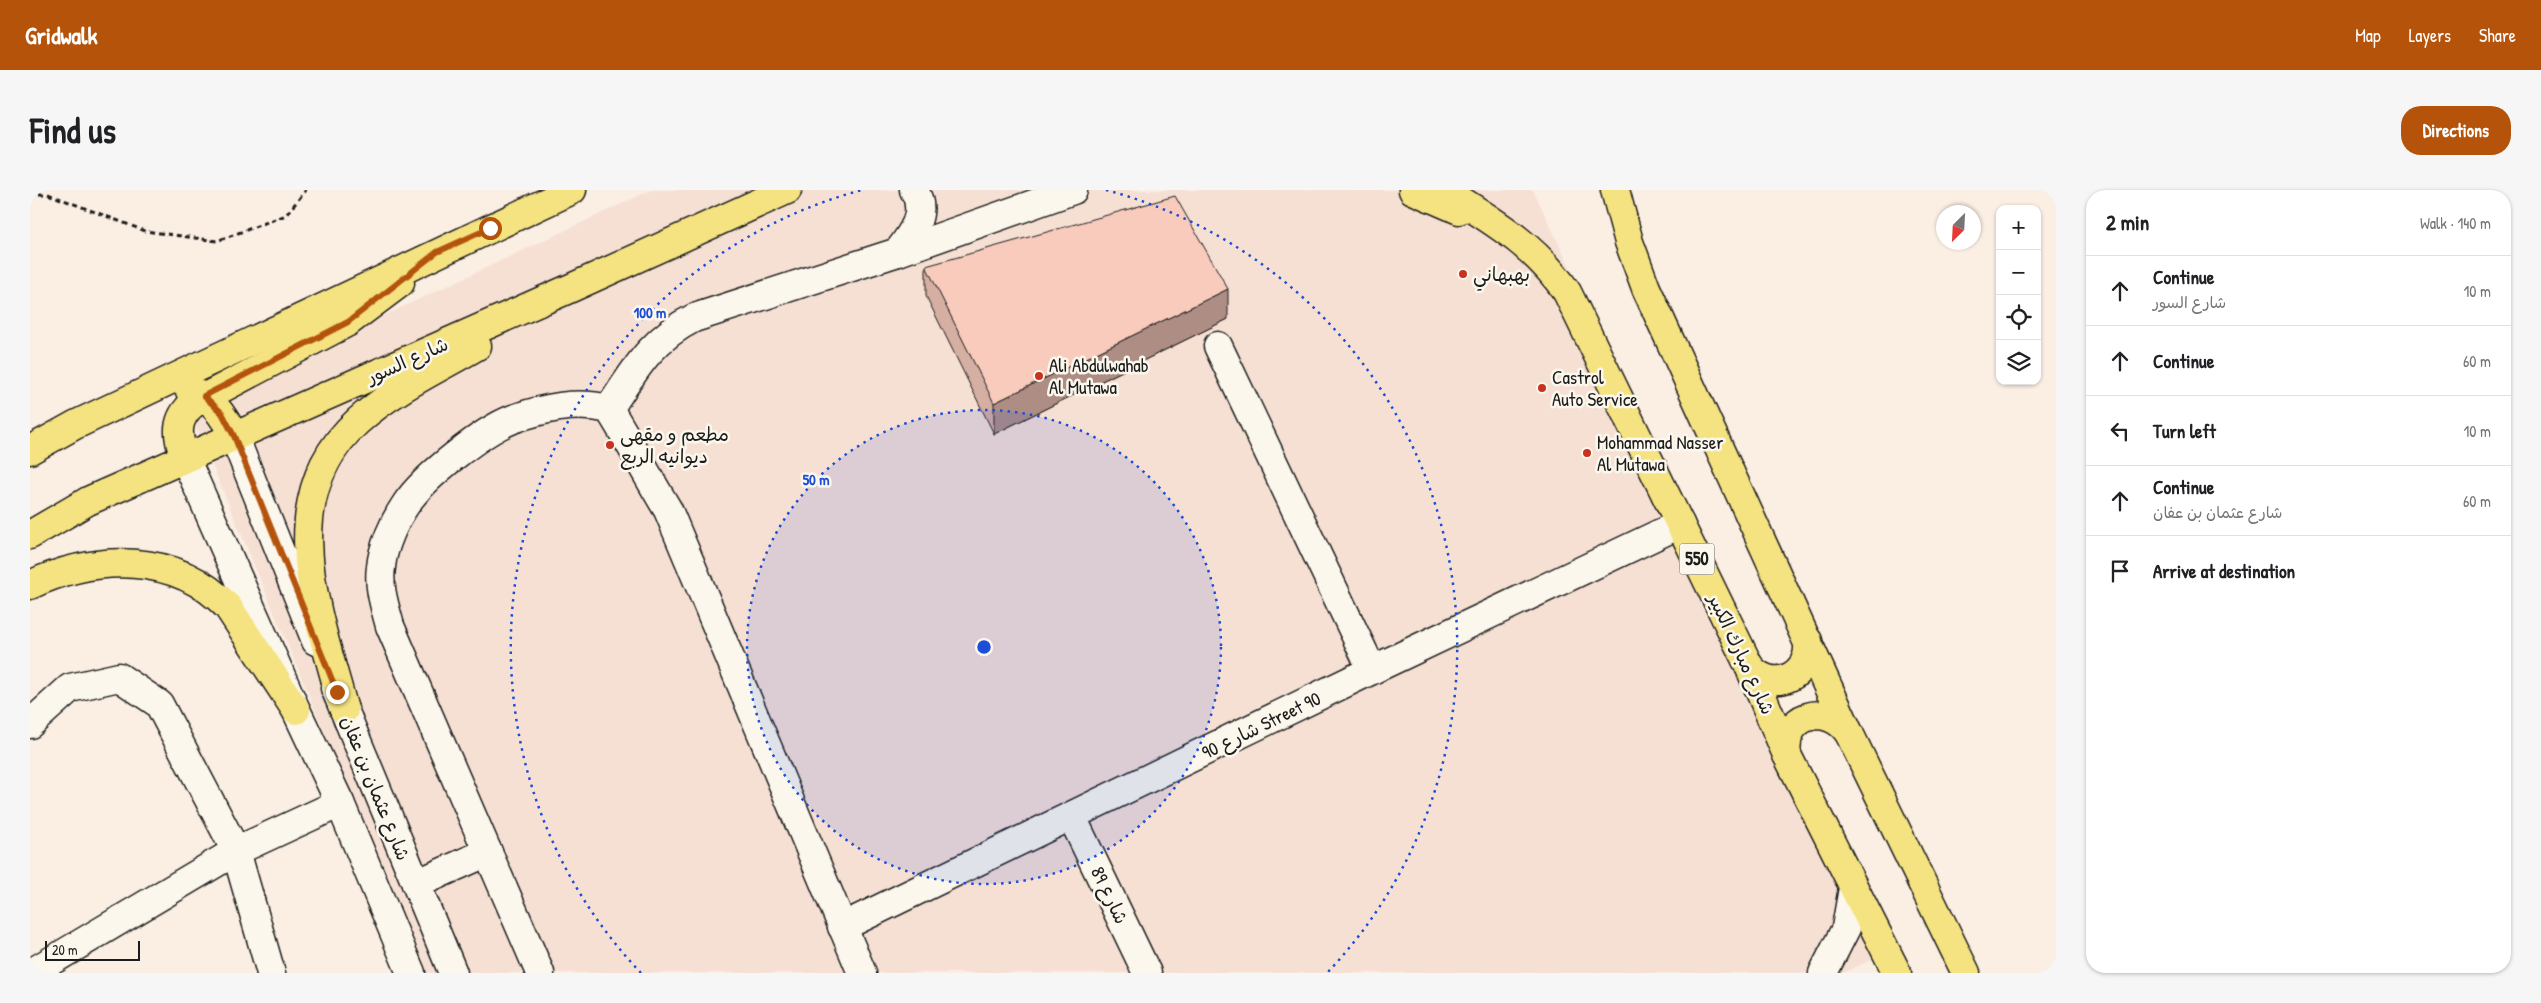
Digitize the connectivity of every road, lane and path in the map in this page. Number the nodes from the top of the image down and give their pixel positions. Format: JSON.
{"nodes":[{"id":1,"x":306,"y":190,"type":"edge"},
{"id":2,"x":572,"y":190,"type":"edge"},
{"id":3,"x":787,"y":190,"type":"edge"},
{"id":4,"x":914,"y":190,"type":"edge"},
{"id":5,"x":1073,"y":190,"type":"edge"},
{"id":6,"x":1413,"y":190,"type":"edge"},
{"id":7,"x":1444,"y":190,"type":"edge"},
{"id":8,"x":30,"y":194,"type":"edge"},
{"id":9,"x":1621,"y":198,"type":"edge"},
{"id":10,"x":1507,"y":231,"type":"junction"},
{"id":11,"x":437,"y":252,"type":"junction"},
{"id":12,"x":898,"y":252,"type":"junction"},
{"id":13,"x":571,"y":288,"type":"junction"},
{"id":14,"x":1218,"y":346,"type":"dead end"},
{"id":15,"x":204,"y":396,"type":"junction"},
{"id":16,"x":130,"y":399,"type":"junction"},
{"id":17,"x":609,"y":409,"type":"junction"},
{"id":18,"x":234,"y":436,"type":"junction"},
{"id":19,"x":30,"y":450,"type":"edge"},
{"id":20,"x":185,"y":458,"type":"junction"},
{"id":21,"x":1680,"y":524,"type":"junction"},
{"id":22,"x":30,"y":536,"type":"edge"},
{"id":23,"x":30,"y":585,"type":"edge"},
{"id":24,"x":1808,"y":641,"type":"junction"},
{"id":25,"x":1749,"y":666,"type":"junction"},
{"id":26,"x":1372,"y":670,"type":"junction"},
{"id":27,"x":296,"y":710,"type":"junction"},
{"id":28,"x":344,"y":710,"type":"junction"},
{"id":29,"x":30,"y":724,"type":"edge"},
{"id":30,"x":1849,"y":733,"type":"junction"},
{"id":31,"x":1787,"y":755,"type":"junction"},
{"id":32,"x":340,"y":802,"type":"junction"},
{"id":33,"x":1072,"y":817,"type":"junction"},
{"id":34,"x":236,"y":851,"type":"junction"},
{"id":35,"x":488,"y":852,"type":"junction"},
{"id":36,"x":416,"y":884,"type":"junction"},
{"id":37,"x":1853,"y":888,"type":"junction"},
{"id":38,"x":842,"y":927,"type":"junction"},
{"id":39,"x":32,"y":973,"type":"edge"},
{"id":40,"x":271,"y":973,"type":"edge"},
{"id":41,"x":411,"y":973,"type":"edge"},
{"id":42,"x":453,"y":973,"type":"edge"},
{"id":43,"x":540,"y":973,"type":"edge"},
{"id":44,"x":862,"y":973,"type":"edge"},
{"id":45,"x":1147,"y":973,"type":"edge"},
{"id":46,"x":1824,"y":973,"type":"edge"},
{"id":47,"x":1896,"y":973,"type":"edge"},
{"id":48,"x":1966,"y":973,"type":"edge"}],
"edges":[{"from":1,"to":8,"type":"path"},
{"from":2,"to":11,"type":"main road"},
{"from":3,"to":13,"type":"main road","name":"شارع السور"},
{"from":4,"to":12,"type":"street"},
{"from":5,"to":12,"type":"street"},
{"from":6,"to":10,"type":"main road"},
{"from":7,"to":10,"type":"main road","name":"شارع مبارك الكبير","number":"550"},
{"from":9,"to":24,"type":"main road"},
{"from":10,"to":21,"type":"main road","name":"شارع مبارك الكبير","number":"550"},
{"from":11,"to":15,"type":"main road"},
{"from":11,"to":16,"type":"main road"},
{"from":12,"to":17,"type":"street"},
{"from":13,"to":18,"type":"main road","name":"شارع السور"},
{"from":13,"to":28,"type":"main road"},
{"from":14,"to":26,"type":"street"},
{"from":15,"to":16,"type":"main road"},
{"from":15,"to":18,"type":"main road"},
{"from":15,"to":20,"type":"main road"},
{"from":16,"to":19,"type":"main road"},
{"from":17,"to":35,"type":"street"},
{"from":17,"to":38,"type":"street"},
{"from":18,"to":20,"type":"main road","name":"شارع السور"},
{"from":18,"to":28,"type":"street","name":"شارع عثمان بن عفان"},
{"from":20,"to":22,"type":"main road","name":"شارع السور"},
{"from":20,"to":27,"type":"street","name":"شارع عثمان بن عفان"},
{"from":21,"to":25,"type":"main road","name":"شارع مبارك الكبير","number":"550"},
{"from":21,"to":26,"type":"street","name":"شارع 90 Street 90"},
{"from":23,"to":27,"type":"main road"},
{"from":24,"to":25,"type":"main road"},
{"from":24,"to":30,"type":"main road"},
{"from":25,"to":31,"type":"main road","name":"شارع مبارك الكبير","number":"550"},
{"from":26,"to":33,"type":"street","name":"شارع 90 Street 90"},
{"from":27,"to":32,"type":"street","name":"شارع عثمان بن عفان"},
{"from":28,"to":36,"type":"street","name":"شارع عثمان بن عفان"},
{"from":29,"to":34,"type":"street"},
{"from":30,"to":31,"type":"main road"},
{"from":30,"to":48,"type":"main road"},
{"from":31,"to":37,"type":"main road","name":"شارع مبارك الكبير","number":"550"},
{"from":32,"to":34,"type":"street"},
{"from":32,"to":41,"type":"street","name":"شارع عثمان بن عفان"},
{"from":33,"to":38,"type":"street","name":"شارع 90 Street 90"},
{"from":33,"to":45,"type":"street","name":"شارع 89"},
{"from":34,"to":39,"type":"street"},
{"from":34,"to":40,"type":"street"},
{"from":35,"to":36,"type":"street"},
{"from":35,"to":43,"type":"street"},
{"from":36,"to":42,"type":"street","name":"شارع عثمان بن عفان"},
{"from":37,"to":46,"type":"street"},
{"from":37,"to":47,"type":"main road","name":"شارع مبارك الكبير","number":"550"},
{"from":38,"to":44,"type":"street"}]}
